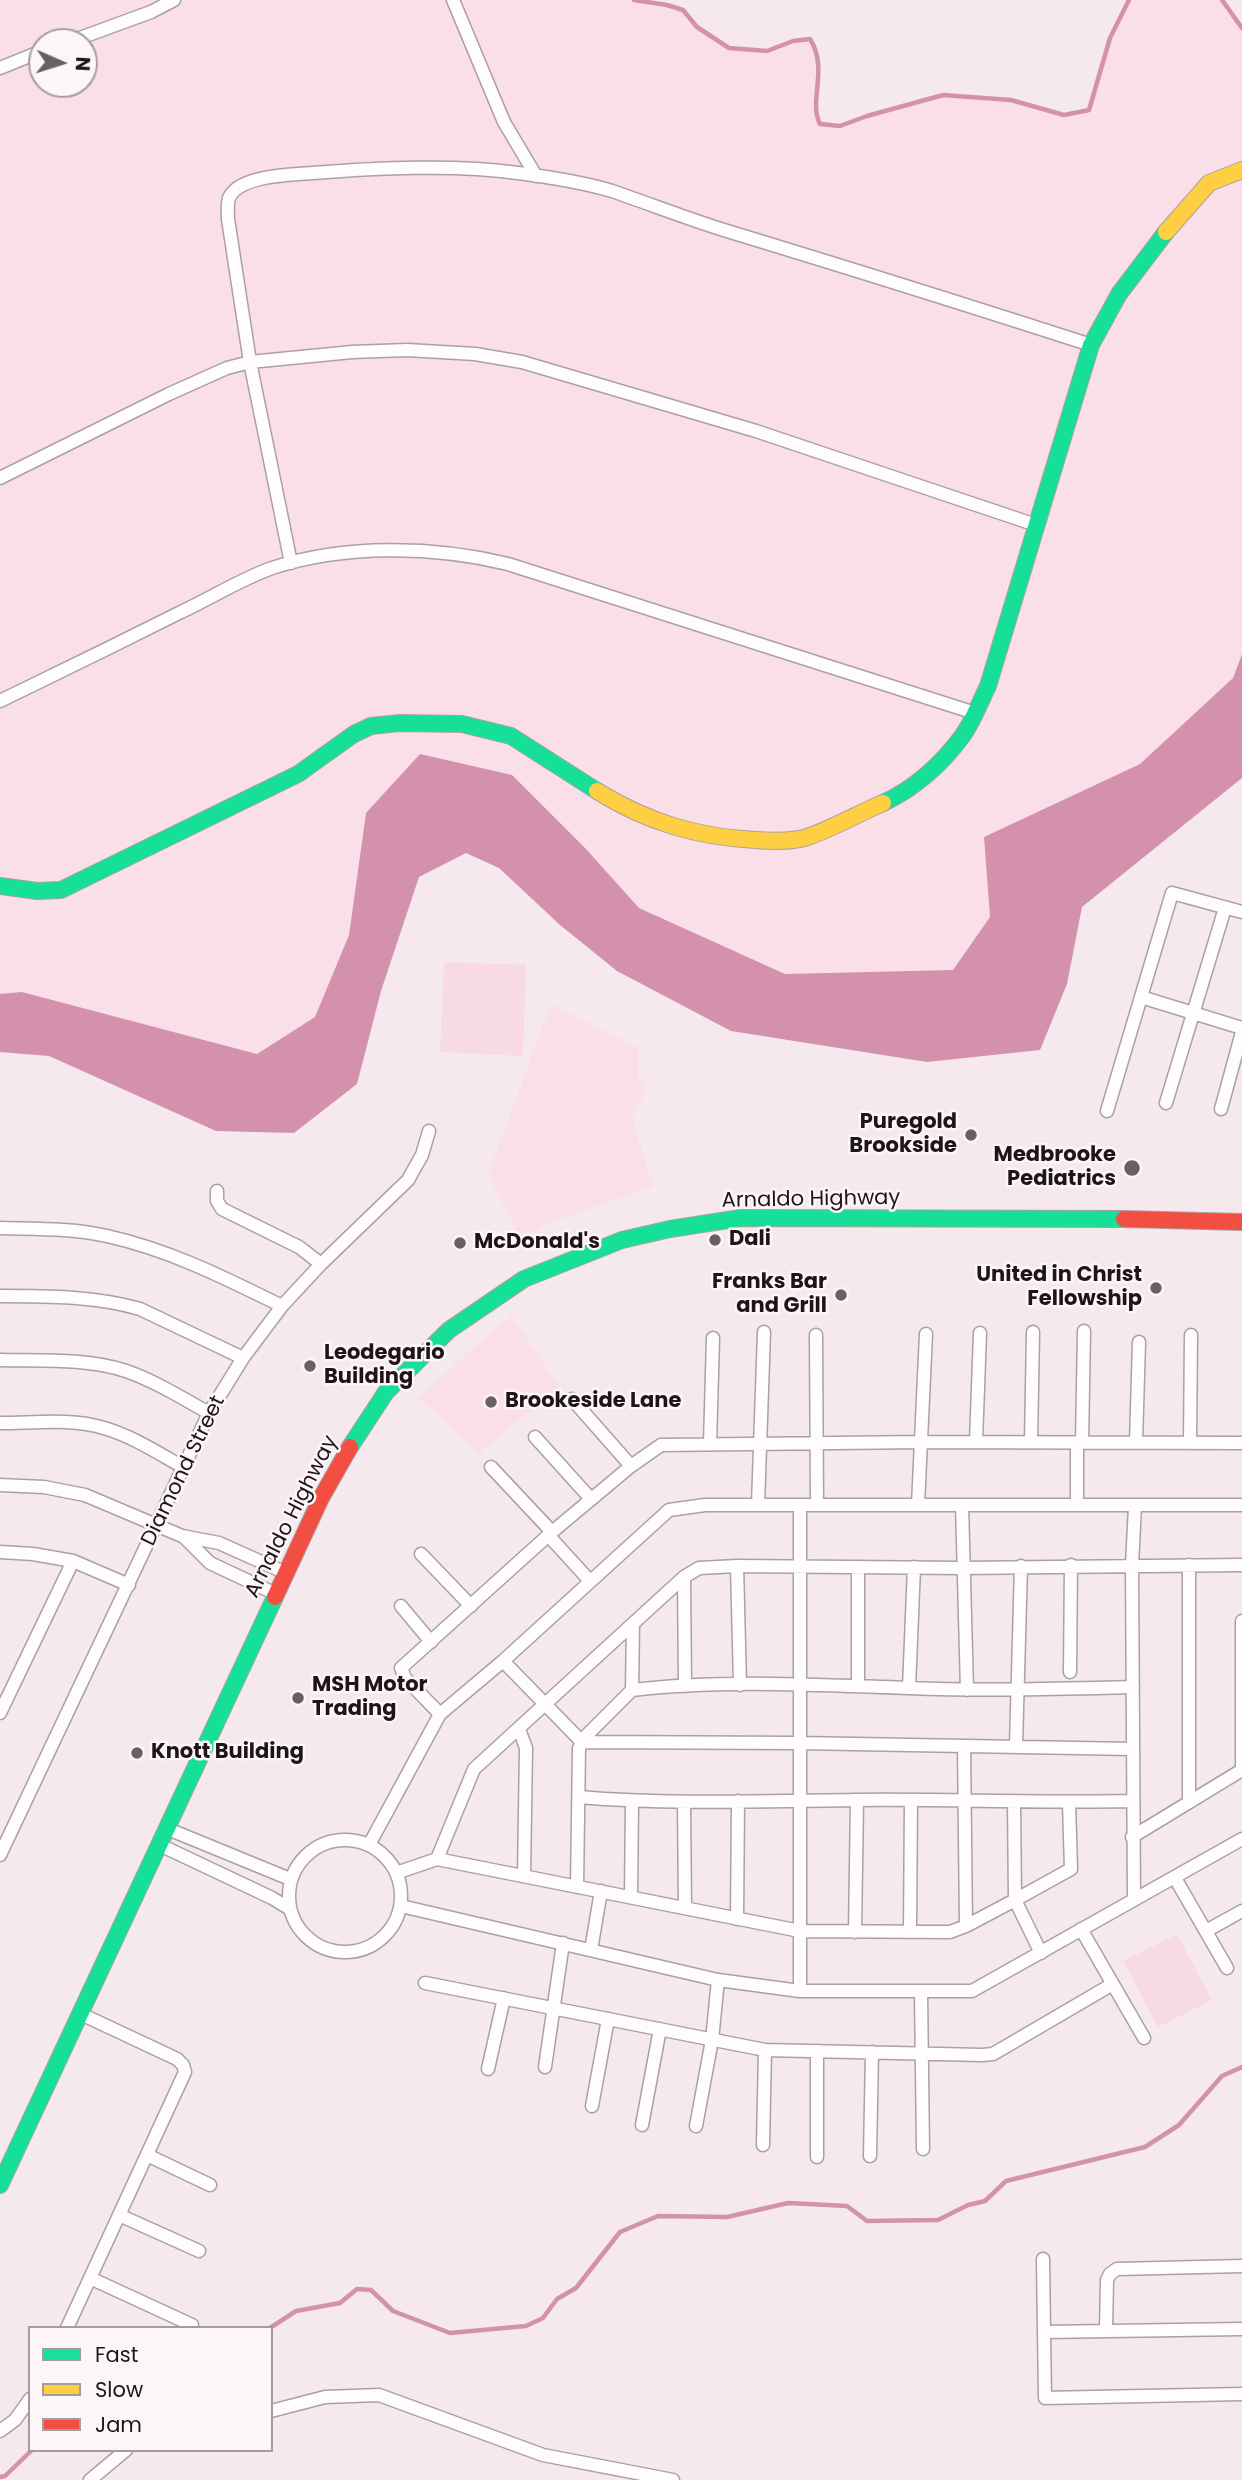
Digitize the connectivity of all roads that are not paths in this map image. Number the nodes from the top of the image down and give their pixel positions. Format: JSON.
{"nodes":[{"id":1,"x":174,"y":0,"type":"edge"},
{"id":2,"x":453,"y":0,"type":"edge"},
{"id":3,"x":98,"y":31,"type":"edge"},
{"id":4,"x":28,"y":57,"type":"edge"},
{"id":5,"x":0,"y":68,"type":"edge"},
{"id":6,"x":1242,"y":170,"type":"edge"},
{"id":7,"x":536,"y":176,"type":"junction"},
{"id":8,"x":1091,"y":345,"type":"junction"},
{"id":9,"x":250,"y":362,"type":"junction"},
{"id":10,"x":0,"y":478,"type":"edge"},
{"id":11,"x":1036,"y":525,"type":"junction"},
{"id":12,"x":291,"y":563,"type":"junction"},
{"id":13,"x":0,"y":701,"type":"edge"},
{"id":14,"x":975,"y":713,"type":"junction"},
{"id":15,"x":0,"y":886,"type":"edge"},
{"id":16,"x":1225,"y":908,"type":"junction"},
{"id":17,"x":1242,"y":912,"type":"edge"},
{"id":18,"x":1141,"y":997,"type":"junction"},
{"id":19,"x":1192,"y":1014,"type":"junction"},
{"id":20,"x":1242,"y":1030,"type":"edge"},
{"id":21,"x":1166,"y":1103,"type":"dead end"},
{"id":22,"x":1221,"y":1109,"type":"dead end"},
{"id":23,"x":1107,"y":1111,"type":"dead end"},
{"id":24,"x":429,"y":1131,"type":"dead end"},
{"id":25,"x":218,"y":1191,"type":"dead end"},
{"id":26,"x":1242,"y":1211,"type":"edge"},
{"id":27,"x":1078,"y":1218,"type":"junction"},
{"id":28,"x":1242,"y":1222,"type":"edge"},
{"id":29,"x":0,"y":1227,"type":"edge"},
{"id":30,"x":321,"y":1264,"type":"junction"},
{"id":31,"x":0,"y":1296,"type":"edge"},
{"id":32,"x":282,"y":1306,"type":"junction"},
{"id":33,"x":1084,"y":1331,"type":"dead end"},
{"id":34,"x":764,"y":1332,"type":"dead end"},
{"id":35,"x":1033,"y":1332,"type":"dead end"},
{"id":36,"x":979,"y":1333,"type":"dead end"},
{"id":37,"x":926,"y":1334,"type":"dead end"},
{"id":38,"x":816,"y":1335,"type":"dead end"},
{"id":39,"x":1191,"y":1335,"type":"dead end"},
{"id":40,"x":713,"y":1338,"type":"dead end"},
{"id":41,"x":1139,"y":1342,"type":"dead end"},
{"id":42,"x":243,"y":1358,"type":"junction"},
{"id":43,"x":0,"y":1360,"type":"edge"},
{"id":44,"x":572,"y":1399,"type":"dead end"},
{"id":45,"x":209,"y":1413,"type":"junction"},
{"id":46,"x":0,"y":1423,"type":"edge"},
{"id":47,"x":535,"y":1437,"type":"dead end"},
{"id":48,"x":922,"y":1442,"type":"junction"},
{"id":49,"x":976,"y":1442,"type":"junction"},
{"id":50,"x":1031,"y":1442,"type":"junction"},
{"id":51,"x":1080,"y":1442,"type":"junction"},
{"id":52,"x":1136,"y":1442,"type":"junction"},
{"id":53,"x":818,"y":1443,"type":"junction"},
{"id":54,"x":1190,"y":1443,"type":"junction"},
{"id":55,"x":1242,"y":1443,"type":"edge"},
{"id":56,"x":710,"y":1444,"type":"junction"},
{"id":57,"x":762,"y":1444,"type":"junction"},
{"id":58,"x":631,"y":1466,"type":"junction"},
{"id":59,"x":183,"y":1467,"type":"junction"},
{"id":60,"x":491,"y":1467,"type":"dead end"},
{"id":61,"x":0,"y":1485,"type":"edge"},
{"id":62,"x":591,"y":1499,"type":"junction"},
{"id":63,"x":1077,"y":1504,"type":"junction"},
{"id":64,"x":758,"y":1505,"type":"junction"},
{"id":65,"x":817,"y":1505,"type":"junction"},
{"id":66,"x":918,"y":1505,"type":"junction"},
{"id":67,"x":961,"y":1505,"type":"junction"},
{"id":68,"x":1242,"y":1505,"type":"edge"},
{"id":69,"x":800,"y":1506,"type":"junction"},
{"id":70,"x":1135,"y":1506,"type":"junction"},
{"id":71,"x":157,"y":1525,"type":"junction"},
{"id":72,"x":550,"y":1534,"type":"junction"},
{"id":73,"x":183,"y":1536,"type":"junction"},
{"id":74,"x":3,"y":1552,"type":"edge"},
{"id":75,"x":421,"y":1554,"type":"dead end"},
{"id":76,"x":73,"y":1560,"type":"junction"},
{"id":77,"x":1132,"y":1565,"type":"junction"},
{"id":78,"x":1189,"y":1565,"type":"junction"},
{"id":79,"x":1242,"y":1565,"type":"edge"},
{"id":80,"x":0,"y":1566,"type":"edge"},
{"id":81,"x":737,"y":1566,"type":"junction"},
{"id":82,"x":799,"y":1566,"type":"junction"},
{"id":83,"x":1021,"y":1566,"type":"junction"},
{"id":84,"x":1071,"y":1566,"type":"junction"},
{"id":85,"x":858,"y":1567,"type":"junction"},
{"id":86,"x":914,"y":1567,"type":"junction"},
{"id":87,"x":962,"y":1567,"type":"junction"},
{"id":88,"x":286,"y":1573,"type":"junction"},
{"id":89,"x":684,"y":1577,"type":"junction"},
{"id":90,"x":590,"y":1581,"type":"junction"},
{"id":91,"x":129,"y":1585,"type":"junction"},
{"id":92,"x":276,"y":1594,"type":"junction"},
{"id":93,"x":401,"y":1606,"type":"dead end"},
{"id":94,"x":471,"y":1606,"type":"junction"},
{"id":95,"x":1242,"y":1621,"type":"edge"},
{"id":96,"x":633,"y":1624,"type":"junction"},
{"id":97,"x":431,"y":1642,"type":"junction"},
{"id":98,"x":503,"y":1661,"type":"junction"},
{"id":99,"x":1070,"y":1672,"type":"dead end"},
{"id":100,"x":740,"y":1685,"type":"junction"},
{"id":101,"x":685,"y":1686,"type":"junction"},
{"id":102,"x":800,"y":1686,"type":"junction"},
{"id":103,"x":858,"y":1686,"type":"junction"},
{"id":104,"x":1133,"y":1687,"type":"junction"},
{"id":105,"x":909,"y":1688,"type":"junction"},
{"id":106,"x":1018,"y":1689,"type":"junction"},
{"id":107,"x":632,"y":1690,"type":"junction"},
{"id":108,"x":967,"y":1690,"type":"junction"},
{"id":109,"x":545,"y":1706,"type":"junction"},
{"id":110,"x":0,"y":1713,"type":"edge"},
{"id":111,"x":440,"y":1714,"type":"junction"},
{"id":112,"x":519,"y":1729,"type":"junction"},
{"id":113,"x":582,"y":1742,"type":"junction"},
{"id":114,"x":799,"y":1743,"type":"junction"},
{"id":115,"x":964,"y":1746,"type":"junction"},
{"id":116,"x":1016,"y":1746,"type":"junction"},
{"id":117,"x":1132,"y":1749,"type":"junction"},
{"id":118,"x":1242,"y":1770,"type":"edge"},
{"id":119,"x":579,"y":1797,"type":"junction"},
{"id":120,"x":857,"y":1800,"type":"junction"},
{"id":121,"x":911,"y":1800,"type":"junction"},
{"id":122,"x":738,"y":1801,"type":"junction"},
{"id":123,"x":800,"y":1801,"type":"junction"},
{"id":124,"x":965,"y":1801,"type":"junction"},
{"id":125,"x":1132,"y":1801,"type":"junction"},
{"id":126,"x":1189,"y":1801,"type":"junction"},
{"id":127,"x":632,"y":1802,"type":"junction"},
{"id":128,"x":684,"y":1802,"type":"junction"},
{"id":129,"x":1014,"y":1802,"type":"junction"},
{"id":130,"x":1069,"y":1803,"type":"junction"},
{"id":131,"x":168,"y":1829,"type":"junction"},
{"id":132,"x":1132,"y":1837,"type":"junction"},
{"id":133,"x":1242,"y":1839,"type":"edge"},
{"id":134,"x":369,"y":1845,"type":"junction"},
{"id":135,"x":160,"y":1846,"type":"junction"},
{"id":136,"x":0,"y":1855,"type":"edge"},
{"id":137,"x":437,"y":1859,"type":"junction"},
{"id":138,"x":396,"y":1873,"type":"junction"},
{"id":139,"x":524,"y":1876,"type":"junction"},
{"id":140,"x":1175,"y":1878,"type":"junction"},
{"id":141,"x":290,"y":1879,"type":"junction"},
{"id":142,"x":577,"y":1887,"type":"junction"},
{"id":143,"x":601,"y":1891,"type":"junction"},
{"id":144,"x":631,"y":1898,"type":"junction"},
{"id":145,"x":1134,"y":1899,"type":"junction"},
{"id":146,"x":1015,"y":1900,"type":"junction"},
{"id":147,"x":401,"y":1906,"type":"junction"},
{"id":148,"x":685,"y":1908,"type":"junction"},
{"id":149,"x":290,"y":1909,"type":"junction"},
{"id":150,"x":1242,"y":1911,"type":"edge"},
{"id":151,"x":737,"y":1919,"type":"junction"},
{"id":152,"x":966,"y":1926,"type":"junction"},
{"id":153,"x":1080,"y":1929,"type":"junction"},
{"id":154,"x":800,"y":1931,"type":"junction"},
{"id":155,"x":856,"y":1931,"type":"junction"},
{"id":156,"x":1206,"y":1931,"type":"junction"},
{"id":157,"x":910,"y":1932,"type":"junction"},
{"id":158,"x":564,"y":1944,"type":"junction"},
{"id":159,"x":591,"y":1950,"type":"junction"},
{"id":160,"x":1041,"y":1953,"type":"junction"},
{"id":161,"x":1227,"y":1968,"type":"dead end"},
{"id":162,"x":718,"y":1980,"type":"junction"},
{"id":163,"x":425,"y":1983,"type":"dead end"},
{"id":164,"x":1111,"y":1985,"type":"junction"},
{"id":165,"x":800,"y":1991,"type":"junction"},
{"id":166,"x":921,"y":1993,"type":"junction"},
{"id":167,"x":503,"y":1998,"type":"junction"},
{"id":168,"x":555,"y":2009,"type":"junction"},
{"id":169,"x":80,"y":2014,"type":"junction"},
{"id":170,"x":607,"y":2019,"type":"junction"},
{"id":171,"x":660,"y":2029,"type":"junction"},
{"id":172,"x":1144,"y":2038,"type":"dead end"},
{"id":173,"x":712,"y":2040,"type":"junction"},
{"id":174,"x":765,"y":2050,"type":"junction"},
{"id":175,"x":817,"y":2051,"type":"junction"},
{"id":176,"x":872,"y":2052,"type":"junction"},
{"id":177,"x":922,"y":2053,"type":"junction"},
{"id":178,"x":545,"y":2067,"type":"dead end"},
{"id":179,"x":488,"y":2069,"type":"dead end"},
{"id":180,"x":592,"y":2106,"type":"dead end"},
{"id":181,"x":642,"y":2125,"type":"dead end"},
{"id":182,"x":696,"y":2126,"type":"dead end"},
{"id":183,"x":763,"y":2145,"type":"dead end"},
{"id":184,"x":923,"y":2149,"type":"dead end"},
{"id":185,"x":147,"y":2155,"type":"junction"},
{"id":186,"x":870,"y":2156,"type":"dead end"},
{"id":187,"x":817,"y":2157,"type":"dead end"},
{"id":188,"x":0,"y":2185,"type":"edge"},
{"id":189,"x":210,"y":2185,"type":"dead end"},
{"id":190,"x":119,"y":2215,"type":"junction"},
{"id":191,"x":199,"y":2251,"type":"dead end"},
{"id":192,"x":1043,"y":2259,"type":"dead end"},
{"id":193,"x":1242,"y":2266,"type":"edge"},
{"id":194,"x":90,"y":2278,"type":"junction"},
{"id":195,"x":192,"y":2325,"type":"dead end"},
{"id":196,"x":68,"y":2326,"type":"edge"},
{"id":197,"x":1242,"y":2329,"type":"edge"},
{"id":198,"x":1106,"y":2330,"type":"junction"},
{"id":199,"x":1044,"y":2332,"type":"junction"},
{"id":200,"x":1242,"y":2394,"type":"edge"},
{"id":201,"x":28,"y":2402,"type":"edge"},
{"id":202,"x":273,"y":2410,"type":"edge"},
{"id":203,"x":0,"y":2431,"type":"edge"},
{"id":204,"x":124,"y":2452,"type":"edge"},
{"id":205,"x":90,"y":2480,"type":"edge"},
{"id":206,"x":673,"y":2480,"type":"edge"}],
"edges":[{"from":1,"to":3,"type":"street"},
{"from":2,"to":7,"type":"street"},
{"from":4,"to":5,"type":"street"},
{"from":6,"to":8,"type":"main road"},
{"from":7,"to":8,"type":"street"},
{"from":7,"to":9,"type":"street"},
{"from":8,"to":11,"type":"main road"},
{"from":9,"to":10,"type":"street"},
{"from":9,"to":11,"type":"street"},
{"from":9,"to":12,"type":"street"},
{"from":11,"to":14,"type":"main road"},
{"from":12,"to":13,"type":"street"},
{"from":12,"to":14,"type":"street"},
{"from":14,"to":15,"type":"main road"},
{"from":16,"to":17,"type":"street"},
{"from":16,"to":18,"type":"street"},
{"from":16,"to":19,"type":"street"},
{"from":18,"to":19,"type":"street"},
{"from":18,"to":23,"type":"street"},
{"from":19,"to":20,"type":"street"},
{"from":19,"to":21,"type":"street"},
{"from":20,"to":22,"type":"street"},
{"from":24,"to":30,"type":"street","name":"Diamond Street"},
{"from":25,"to":30,"type":"street"},
{"from":26,"to":27,"type":"main road","name":"Arnaldo Highway"},
{"from":27,"to":28,"type":"main road","name":"Arnaldo Highway"},
{"from":27,"to":88,"type":"main road","name":"Arnaldo Highway"},
{"from":29,"to":32,"type":"street"},
{"from":30,"to":32,"type":"street","name":"Diamond Street"},
{"from":31,"to":42,"type":"street"},
{"from":32,"to":42,"type":"street","name":"Diamond Street"},
{"from":33,"to":51,"type":"street"},
{"from":34,"to":57,"type":"street"},
{"from":35,"to":50,"type":"street"},
{"from":36,"to":49,"type":"street"},
{"from":37,"to":48,"type":"street"},
{"from":38,"to":53,"type":"street"},
{"from":39,"to":54,"type":"street"},
{"from":40,"to":56,"type":"street"},
{"from":41,"to":52,"type":"street"},
{"from":42,"to":45,"type":"street","name":"Diamond Street"},
{"from":43,"to":45,"type":"street"},
{"from":44,"to":58,"type":"street"},
{"from":45,"to":59,"type":"street","name":"Diamond Street"},
{"from":46,"to":59,"type":"street"},
{"from":47,"to":62,"type":"street"},
{"from":48,"to":49,"type":"street"},
{"from":48,"to":53,"type":"street"},
{"from":48,"to":66,"type":"street"},
{"from":49,"to":50,"type":"street"},
{"from":50,"to":51,"type":"street"},
{"from":51,"to":52,"type":"street"},
{"from":51,"to":63,"type":"street"},
{"from":52,"to":54,"type":"street"},
{"from":53,"to":57,"type":"street"},
{"from":53,"to":65,"type":"street"},
{"from":54,"to":55,"type":"street"},
{"from":56,"to":57,"type":"street"},
{"from":56,"to":58,"type":"street"},
{"from":57,"to":64,"type":"street"},
{"from":58,"to":62,"type":"street"},
{"from":59,"to":71,"type":"street","name":"Diamond Street"},
{"from":60,"to":72,"type":"street"},
{"from":61,"to":71,"type":"street"},
{"from":62,"to":72,"type":"street"},
{"from":63,"to":67,"type":"street"},
{"from":63,"to":70,"type":"street"},
{"from":64,"to":69,"type":"street"},
{"from":64,"to":90,"type":"street"},
{"from":65,"to":66,"type":"street"},
{"from":65,"to":69,"type":"street"},
{"from":66,"to":67,"type":"street"},
{"from":67,"to":87,"type":"street"},
{"from":68,"to":70,"type":"street"},
{"from":69,"to":82,"type":"street"},
{"from":70,"to":77,"type":"street"},
{"from":71,"to":73,"type":"street"},
{"from":71,"to":91,"type":"street","name":"Diamond Street"},
{"from":72,"to":90,"type":"street"},
{"from":72,"to":94,"type":"street"},
{"from":73,"to":88,"type":"street"},
{"from":73,"to":92,"type":"street"},
{"from":74,"to":76,"type":"street"},
{"from":74,"to":80,"type":"street"},
{"from":75,"to":94,"type":"street"},
{"from":76,"to":91,"type":"street"},
{"from":76,"to":110,"type":"street"},
{"from":77,"to":78,"type":"street"},
{"from":77,"to":84,"type":"street"},
{"from":77,"to":104,"type":"street"},
{"from":78,"to":79,"type":"street"},
{"from":78,"to":126,"type":"street"},
{"from":81,"to":82,"type":"street"},
{"from":81,"to":89,"type":"street"},
{"from":81,"to":100,"type":"street"},
{"from":82,"to":85,"type":"street"},
{"from":82,"to":102,"type":"street"},
{"from":83,"to":84,"type":"street"},
{"from":83,"to":87,"type":"street"},
{"from":83,"to":106,"type":"street"},
{"from":84,"to":99,"type":"street"},
{"from":85,"to":86,"type":"street"},
{"from":85,"to":103,"type":"street"},
{"from":86,"to":87,"type":"street"},
{"from":86,"to":105,"type":"street"},
{"from":87,"to":108,"type":"street"},
{"from":88,"to":92,"type":"main road","name":"Arnaldo Highway"},
{"from":89,"to":96,"type":"street"},
{"from":89,"to":101,"type":"street"},
{"from":90,"to":98,"type":"street"},
{"from":91,"to":136,"type":"street","name":"Diamond Street"},
{"from":92,"to":131,"type":"main road","name":"Arnaldo Highway"},
{"from":93,"to":97,"type":"street"},
{"from":94,"to":97,"type":"street"},
{"from":95,"to":118,"type":"street"},
{"from":96,"to":107,"type":"street"},
{"from":96,"to":109,"type":"street"},
{"from":97,"to":111,"type":"street"},
{"from":98,"to":109,"type":"street"},
{"from":98,"to":111,"type":"street"},
{"from":100,"to":101,"type":"street"},
{"from":100,"to":102,"type":"street"},
{"from":101,"to":107,"type":"street"},
{"from":102,"to":103,"type":"street"},
{"from":102,"to":114,"type":"street"},
{"from":103,"to":105,"type":"street"},
{"from":104,"to":106,"type":"street"},
{"from":104,"to":117,"type":"street"},
{"from":105,"to":108,"type":"street"},
{"from":106,"to":108,"type":"street"},
{"from":106,"to":116,"type":"street"},
{"from":107,"to":113,"type":"street"},
{"from":109,"to":112,"type":"street"},
{"from":109,"to":113,"type":"street"},
{"from":111,"to":134,"type":"street"},
{"from":112,"to":137,"type":"street"},
{"from":112,"to":139,"type":"street"},
{"from":113,"to":114,"type":"street"},
{"from":113,"to":119,"type":"street"},
{"from":114,"to":115,"type":"street"},
{"from":114,"to":123,"type":"street"},
{"from":115,"to":116,"type":"street"},
{"from":115,"to":124,"type":"street"},
{"from":116,"to":117,"type":"street"},
{"from":117,"to":125,"type":"street"},
{"from":118,"to":126,"type":"street"},
{"from":119,"to":127,"type":"street"},
{"from":119,"to":142,"type":"street"},
{"from":120,"to":121,"type":"street"},
{"from":120,"to":123,"type":"street"},
{"from":120,"to":155,"type":"street"},
{"from":121,"to":124,"type":"street"},
{"from":121,"to":157,"type":"street"},
{"from":122,"to":123,"type":"street"},
{"from":122,"to":128,"type":"street"},
{"from":122,"to":151,"type":"street"},
{"from":123,"to":154,"type":"street"},
{"from":124,"to":129,"type":"street"},
{"from":124,"to":152,"type":"street"},
{"from":125,"to":130,"type":"street"},
{"from":125,"to":132,"type":"street"},
{"from":126,"to":132,"type":"street"},
{"from":127,"to":128,"type":"street"},
{"from":127,"to":144,"type":"street"},
{"from":128,"to":148,"type":"street"},
{"from":129,"to":130,"type":"street"},
{"from":129,"to":146,"type":"street"},
{"from":130,"to":146,"type":"street"},
{"from":131,"to":135,"type":"main road","name":"Arnaldo Highway"},
{"from":131,"to":141,"type":"street"},
{"from":132,"to":145,"type":"street"},
{"from":133,"to":140,"type":"street"},
{"from":134,"to":138,"type":"street"},
{"from":134,"to":141,"type":"street"},
{"from":135,"to":149,"type":"street"},
{"from":135,"to":169,"type":"main road","name":"Arnaldo Highway"},
{"from":137,"to":138,"type":"street"},
{"from":137,"to":139,"type":"street"},
{"from":138,"to":147,"type":"street"},
{"from":139,"to":142,"type":"street"},
{"from":140,"to":145,"type":"street"},
{"from":140,"to":156,"type":"street"},
{"from":141,"to":149,"type":"street"},
{"from":142,"to":143,"type":"street"},
{"from":143,"to":144,"type":"street"},
{"from":143,"to":159,"type":"street"},
{"from":144,"to":148,"type":"street"},
{"from":145,"to":153,"type":"street"},
{"from":146,"to":152,"type":"street"},
{"from":146,"to":160,"type":"street"},
{"from":147,"to":149,"type":"street"},
{"from":147,"to":158,"type":"street"},
{"from":148,"to":151,"type":"street"},
{"from":150,"to":156,"type":"street"},
{"from":151,"to":154,"type":"street"},
{"from":152,"to":157,"type":"street"},
{"from":153,"to":160,"type":"street"},
{"from":153,"to":164,"type":"street"},
{"from":154,"to":155,"type":"street"},
{"from":154,"to":165,"type":"street"},
{"from":155,"to":157,"type":"street"},
{"from":156,"to":161,"type":"street"},
{"from":158,"to":159,"type":"street"},
{"from":158,"to":168,"type":"street"},
{"from":159,"to":162,"type":"street"},
{"from":160,"to":166,"type":"street"},
{"from":162,"to":165,"type":"street"},
{"from":162,"to":173,"type":"street"},
{"from":163,"to":167,"type":"street"},
{"from":164,"to":172,"type":"street"},
{"from":164,"to":177,"type":"street"},
{"from":165,"to":166,"type":"street"},
{"from":166,"to":177,"type":"street"},
{"from":167,"to":168,"type":"street"},
{"from":167,"to":179,"type":"street"},
{"from":168,"to":170,"type":"street"},
{"from":168,"to":178,"type":"street"},
{"from":169,"to":185,"type":"street"},
{"from":169,"to":188,"type":"main road","name":"Arnaldo Highway"},
{"from":170,"to":171,"type":"street"},
{"from":170,"to":180,"type":"street"},
{"from":171,"to":173,"type":"street"},
{"from":171,"to":181,"type":"street"},
{"from":173,"to":174,"type":"street"},
{"from":173,"to":182,"type":"street"},
{"from":174,"to":175,"type":"street"},
{"from":174,"to":183,"type":"street"},
{"from":175,"to":176,"type":"street"},
{"from":175,"to":187,"type":"street"},
{"from":176,"to":177,"type":"street"},
{"from":176,"to":186,"type":"street"},
{"from":177,"to":184,"type":"street"},
{"from":185,"to":189,"type":"street"},
{"from":185,"to":190,"type":"street"},
{"from":190,"to":191,"type":"street"},
{"from":190,"to":194,"type":"street"},
{"from":192,"to":199,"type":"street"},
{"from":193,"to":198,"type":"street"},
{"from":194,"to":195,"type":"street"},
{"from":194,"to":196,"type":"street"},
{"from":197,"to":198,"type":"street"},
{"from":198,"to":199,"type":"street"},
{"from":199,"to":200,"type":"street"},
{"from":201,"to":203,"type":"street"},
{"from":202,"to":206,"type":"street"},
{"from":204,"to":205,"type":"street"}]}
